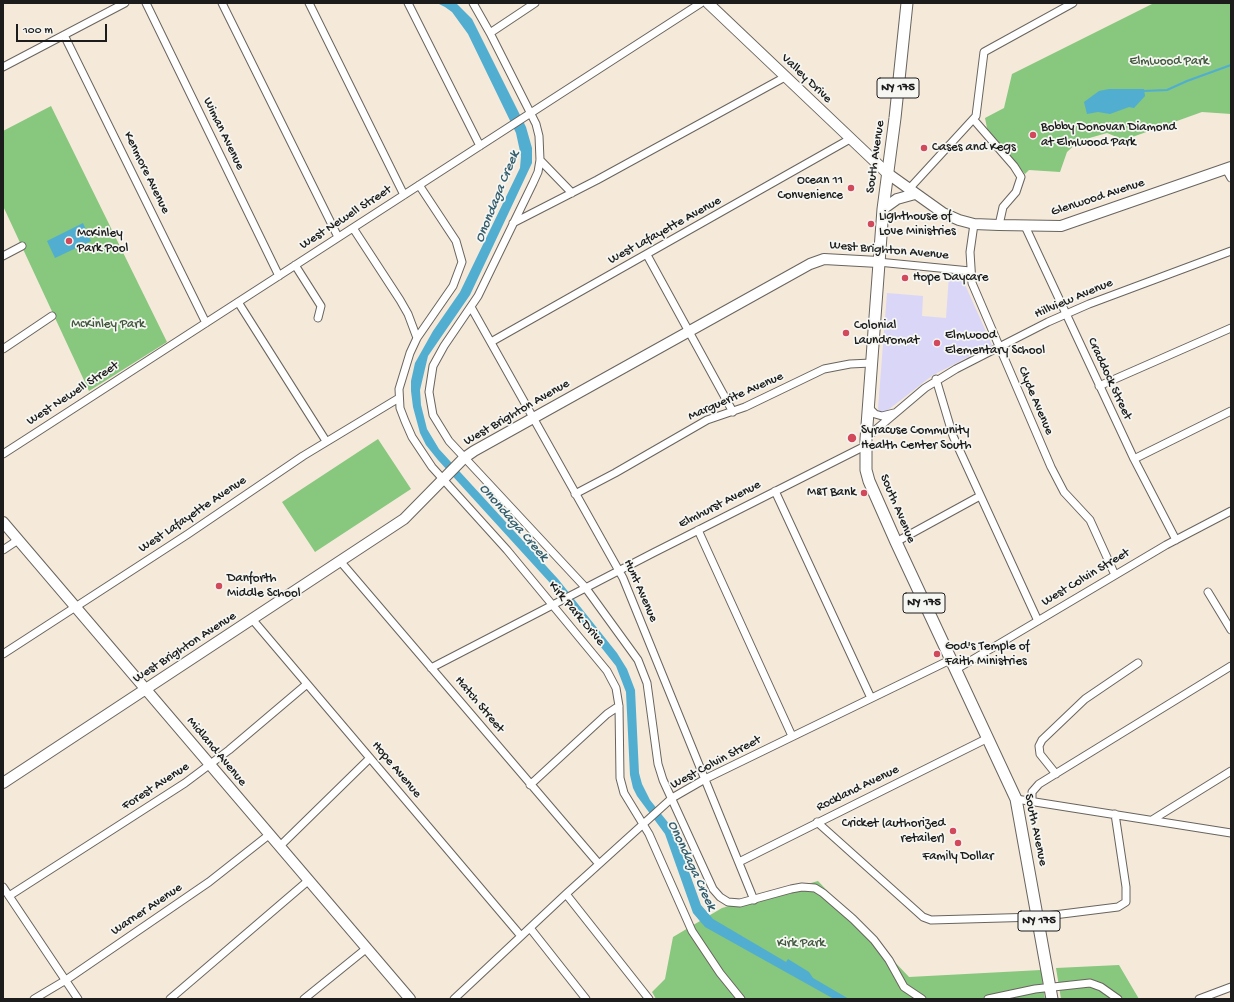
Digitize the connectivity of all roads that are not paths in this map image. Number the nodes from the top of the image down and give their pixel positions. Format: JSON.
{"nodes":[{"id":1,"x":125,"y":3,"type":"edge"},
{"id":2,"x":146,"y":3,"type":"edge"},
{"id":3,"x":222,"y":3,"type":"edge"},
{"id":4,"x":309,"y":3,"type":"edge"},
{"id":5,"x":408,"y":3,"type":"edge"},
{"id":6,"x":473,"y":3,"type":"edge"},
{"id":7,"x":535,"y":3,"type":"edge"},
{"id":8,"x":701,"y":3,"type":"edge"},
{"id":9,"x":708,"y":3,"type":"edge"},
{"id":10,"x":907,"y":3,"type":"edge"},
{"id":11,"x":1073,"y":3,"type":"edge"},
{"id":12,"x":490,"y":33,"type":"junction"},
{"id":13,"x":64,"y":35,"type":"junction"},
{"id":14,"x":3,"y":67,"type":"edge"},
{"id":15,"x":785,"y":77,"type":"junction"},
{"id":16,"x":528,"y":116,"type":"junction"},
{"id":17,"x":974,"y":120,"type":"junction"},
{"id":18,"x":850,"y":139,"type":"junction"},
{"id":19,"x":480,"y":146,"type":"junction"},
{"id":20,"x":540,"y":160,"type":"junction"},
{"id":21,"x":1228,"y":168,"type":"edge"},
{"id":22,"x":887,"y":173,"type":"junction"},
{"id":23,"x":1231,"y":178,"type":"edge"},
{"id":24,"x":419,"y":185,"type":"junction"},
{"id":25,"x":912,"y":192,"type":"junction"},
{"id":26,"x":572,"y":193,"type":"junction"},
{"id":27,"x":404,"y":194,"type":"junction"},
{"id":28,"x":883,"y":209,"type":"junction"},
{"id":29,"x":513,"y":223,"type":"junction"},
{"id":30,"x":974,"y":224,"type":"junction"},
{"id":31,"x":999,"y":226,"type":"junction"},
{"id":32,"x":1025,"y":226,"type":"junction"},
{"id":33,"x":352,"y":228,"type":"junction"},
{"id":34,"x":338,"y":238,"type":"junction"},
{"id":35,"x":22,"y":246,"type":"dead end"},
{"id":36,"x":1231,"y":251,"type":"edge"},
{"id":37,"x":647,"y":255,"type":"junction"},
{"id":38,"x":3,"y":256,"type":"edge"},
{"id":39,"x":878,"y":262,"type":"junction"},
{"id":40,"x":295,"y":265,"type":"junction"},
{"id":41,"x":970,"y":271,"type":"junction"},
{"id":42,"x":279,"y":276,"type":"junction"},
{"id":43,"x":238,"y":302,"type":"junction"},
{"id":44,"x":471,"y":307,"type":"junction"},
{"id":45,"x":1065,"y":314,"type":"junction"},
{"id":46,"x":52,"y":316,"type":"dead end"},
{"id":47,"x":318,"y":318,"type":"dead end"},
{"id":48,"x":206,"y":323,"type":"junction"},
{"id":49,"x":1231,"y":328,"type":"edge"},
{"id":50,"x":688,"y":330,"type":"junction"},
{"id":51,"x":416,"y":338,"type":"junction"},
{"id":52,"x":491,"y":342,"type":"junction"},
{"id":53,"x":999,"y":347,"type":"junction"},
{"id":54,"x":3,"y":349,"type":"edge"},
{"id":55,"x":871,"y":363,"type":"junction"},
{"id":56,"x":936,"y":379,"type":"junction"},
{"id":57,"x":1099,"y":386,"type":"junction"},
{"id":58,"x":399,"y":398,"type":"junction"},
{"id":59,"x":868,"y":406,"type":"junction"},
{"id":60,"x":1231,"y":411,"type":"edge"},
{"id":61,"x":733,"y":412,"type":"junction"},
{"id":62,"x":894,"y":413,"type":"junction"},
{"id":63,"x":533,"y":418,"type":"junction"},
{"id":64,"x":326,"y":441,"type":"junction"},
{"id":65,"x":866,"y":442,"type":"junction"},
{"id":66,"x":3,"y":454,"type":"edge"},
{"id":67,"x":1134,"y":459,"type":"junction"},
{"id":68,"x":462,"y":461,"type":"junction"},
{"id":69,"x":445,"y":478,"type":"junction"},
{"id":70,"x":775,"y":491,"type":"junction"},
{"id":71,"x":575,"y":494,"type":"junction"},
{"id":72,"x":980,"y":496,"type":"junction"},
{"id":73,"x":1231,"y":510,"type":"edge"},
{"id":74,"x":3,"y":522,"type":"edge"},
{"id":75,"x":698,"y":530,"type":"junction"},
{"id":76,"x":18,"y":540,"type":"junction"},
{"id":77,"x":1176,"y":540,"type":"junction"},
{"id":78,"x":896,"y":542,"type":"junction"},
{"id":79,"x":3,"y":550,"type":"edge"},
{"id":80,"x":340,"y":561,"type":"junction"},
{"id":81,"x":619,"y":571,"type":"junction"},
{"id":82,"x":1115,"y":575,"type":"junction"},
{"id":83,"x":586,"y":587,"type":"junction"},
{"id":84,"x":1208,"y":592,"type":"dead end"},
{"id":85,"x":552,"y":604,"type":"junction"},
{"id":86,"x":76,"y":607,"type":"junction"},
{"id":87,"x":252,"y":620,"type":"junction"},
{"id":88,"x":1038,"y":621,"type":"junction"},
{"id":89,"x":1231,"y":630,"type":"edge"},
{"id":90,"x":3,"y":654,"type":"edge"},
{"id":91,"x":1138,"y":663,"type":"dead end"},
{"id":92,"x":953,"y":665,"type":"junction"},
{"id":93,"x":1231,"y":666,"type":"edge"},
{"id":94,"x":431,"y":668,"type":"junction"},
{"id":95,"x":307,"y":684,"type":"junction"},
{"id":96,"x":146,"y":689,"type":"junction"},
{"id":97,"x":871,"y":698,"type":"junction"},
{"id":98,"x":619,"y":706,"type":"junction"},
{"id":99,"x":792,"y":736,"type":"junction"},
{"id":100,"x":988,"y":738,"type":"junction"},
{"id":101,"x":370,"y":758,"type":"junction"},
{"id":102,"x":210,"y":765,"type":"junction"},
{"id":103,"x":1231,"y":771,"type":"edge"},
{"id":104,"x":1056,"y":774,"type":"junction"},
{"id":105,"x":705,"y":779,"type":"junction"},
{"id":106,"x":3,"y":782,"type":"edge"},
{"id":107,"x":530,"y":785,"type":"junction"},
{"id":108,"x":672,"y":798,"type":"junction"},
{"id":109,"x":1016,"y":799,"type":"junction"},
{"id":110,"x":1032,"y":801,"type":"junction"},
{"id":111,"x":1115,"y":814,"type":"junction"},
{"id":112,"x":1152,"y":820,"type":"junction"},
{"id":113,"x":817,"y":822,"type":"junction"},
{"id":114,"x":644,"y":825,"type":"junction"},
{"id":115,"x":1231,"y":833,"type":"edge"},
{"id":116,"x":270,"y":834,"type":"junction"},
{"id":117,"x":280,"y":846,"type":"junction"},
{"id":118,"x":739,"y":862,"type":"junction"},
{"id":119,"x":598,"y":864,"type":"junction"},
{"id":120,"x":309,"y":880,"type":"junction"},
{"id":121,"x":3,"y":887,"type":"edge"},
{"id":122,"x":566,"y":894,"type":"junction"},
{"id":123,"x":9,"y":896,"type":"junction"},
{"id":124,"x":754,"y":900,"type":"junction"},
{"id":125,"x":1038,"y":918,"type":"junction"},
{"id":126,"x":530,"y":928,"type":"junction"},
{"id":127,"x":521,"y":936,"type":"junction"},
{"id":128,"x":367,"y":948,"type":"junction"},
{"id":129,"x":66,"y":980,"type":"junction"},
{"id":130,"x":1050,"y":987,"type":"junction"},
{"id":131,"x":1231,"y":987,"type":"edge"},
{"id":132,"x":34,"y":999,"type":"edge"},
{"id":133,"x":78,"y":999,"type":"edge"},
{"id":134,"x":170,"y":999,"type":"edge"},
{"id":135,"x":304,"y":999,"type":"edge"},
{"id":136,"x":410,"y":999,"type":"edge"},
{"id":137,"x":454,"y":999,"type":"edge"},
{"id":138,"x":586,"y":999,"type":"edge"},
{"id":139,"x":649,"y":999,"type":"edge"},
{"id":140,"x":741,"y":999,"type":"edge"},
{"id":141,"x":922,"y":999,"type":"edge"},
{"id":142,"x":988,"y":999,"type":"edge"},
{"id":143,"x":1052,"y":999,"type":"edge"},
{"id":144,"x":1118,"y":999,"type":"edge"},
{"id":145,"x":1199,"y":999,"type":"edge"}],
"edges":[{"from":1,"to":13,"type":"street"},
{"from":2,"to":42,"type":"street","name":"Wiman Avenue"},
{"from":3,"to":34,"type":"street"},
{"from":4,"to":27,"type":"street"},
{"from":5,"to":19,"type":"street"},
{"from":6,"to":12,"type":"street"},
{"from":7,"to":12,"type":"street"},
{"from":8,"to":16,"type":"street","name":"West Newell Street"},
{"from":9,"to":15,"type":"street","name":"Valley Drive"},
{"from":10,"to":22,"type":"main road","name":"South Avenue","number":"NY 175"},
{"from":11,"to":17,"type":"street"},
{"from":12,"to":16,"type":"street"},
{"from":13,"to":14,"type":"street"},
{"from":13,"to":48,"type":"street","name":"Kenmore Avenue"},
{"from":15,"to":18,"type":"street","name":"Valley Drive"},
{"from":15,"to":26,"type":"street"},
{"from":16,"to":19,"type":"street","name":"West Newell Street"},
{"from":16,"to":20,"type":"street"},
{"from":17,"to":25,"type":"street"},
{"from":17,"to":31,"type":"street"},
{"from":18,"to":22,"type":"street","name":"Valley Drive"},
{"from":18,"to":37,"type":"street","name":"West Lafayette Avenue"},
{"from":19,"to":24,"type":"street","name":"West Newell Street"},
{"from":20,"to":26,"type":"street"},
{"from":20,"to":29,"type":"street"},
{"from":21,"to":23,"type":"street"},
{"from":21,"to":32,"type":"street","name":"Glenwood Avenue"},
{"from":22,"to":25,"type":"street","name":"Glenwood Avenue"},
{"from":22,"to":28,"type":"main road","name":"South Avenue","number":"NY 175"},
{"from":24,"to":27,"type":"street","name":"West Newell Street"},
{"from":24,"to":51,"type":"street","name":"Kirk Park Drive"},
{"from":25,"to":28,"type":"street"},
{"from":25,"to":30,"type":"street","name":"Glenwood Avenue"},
{"from":26,"to":29,"type":"street"},
{"from":27,"to":33,"type":"street","name":"West Newell Street"},
{"from":28,"to":39,"type":"main road","name":"South Avenue","number":"NY 175"},
{"from":29,"to":44,"type":"street"},
{"from":30,"to":31,"type":"street","name":"Glenwood Avenue"},
{"from":30,"to":41,"type":"street","name":"Clyde Avenue"},
{"from":31,"to":32,"type":"street","name":"Glenwood Avenue"},
{"from":32,"to":45,"type":"street","name":"Craddock Street"},
{"from":33,"to":34,"type":"street","name":"West Newell Street"},
{"from":33,"to":51,"type":"street"},
{"from":34,"to":40,"type":"street","name":"West Newell Street"},
{"from":35,"to":38,"type":"street"},
{"from":36,"to":45,"type":"street","name":"Hillview Avenue"},
{"from":37,"to":50,"type":"street"},
{"from":37,"to":52,"type":"street","name":"West Lafayette Avenue"},
{"from":39,"to":41,"type":"street","name":"West Brighton Avenue"},
{"from":39,"to":50,"type":"street","name":"West Brighton Avenue"},
{"from":39,"to":55,"type":"main road","name":"South Avenue","number":"NY 175"},
{"from":40,"to":42,"type":"street","name":"West Newell Street"},
{"from":40,"to":47,"type":"street"},
{"from":41,"to":53,"type":"street","name":"Clyde Avenue"},
{"from":42,"to":43,"type":"street","name":"West Newell Street"},
{"from":43,"to":48,"type":"street","name":"West Newell Street"},
{"from":43,"to":64,"type":"street"},
{"from":44,"to":52,"type":"street","name":"Hunt Avenue"},
{"from":44,"to":68,"type":"street"},
{"from":45,"to":53,"type":"street","name":"Hillview Avenue"},
{"from":45,"to":57,"type":"street","name":"Craddock Street"},
{"from":46,"to":54,"type":"street"},
{"from":48,"to":66,"type":"street","name":"West Newell Street"},
{"from":49,"to":57,"type":"street"},
{"from":50,"to":61,"type":"street"},
{"from":50,"to":63,"type":"street","name":"West Brighton Avenue"},
{"from":51,"to":58,"type":"street","name":"Kirk Park Drive"},
{"from":52,"to":63,"type":"street","name":"Hunt Avenue"},
{"from":53,"to":56,"type":"street","name":"Hillview Avenue"},
{"from":53,"to":82,"type":"street","name":"Clyde Avenue"},
{"from":55,"to":59,"type":"main road","name":"South Avenue","number":"NY 175"},
{"from":55,"to":61,"type":"street","name":"Marguerite Avenue"},
{"from":56,"to":62,"type":"street","name":"Hillview Avenue"},
{"from":56,"to":72,"type":"street"},
{"from":57,"to":67,"type":"street","name":"Craddock Street"},
{"from":58,"to":64,"type":"street","name":"West Lafayette Avenue"},
{"from":58,"to":69,"type":"street","name":"Kirk Park Drive"},
{"from":59,"to":62,"type":"street"},
{"from":59,"to":65,"type":"main road","name":"South Avenue","number":"NY 175"},
{"from":60,"to":67,"type":"street"},
{"from":61,"to":71,"type":"street","name":"Marguerite Avenue"},
{"from":62,"to":65,"type":"street","name":"Hillview Avenue"},
{"from":63,"to":68,"type":"street","name":"West Brighton Avenue"},
{"from":63,"to":71,"type":"street","name":"Hunt Avenue"},
{"from":64,"to":86,"type":"street","name":"West Lafayette Avenue"},
{"from":65,"to":70,"type":"street","name":"Elmhurst Avenue"},
{"from":65,"to":78,"type":"main road","name":"South Avenue","number":"NY 175"},
{"from":67,"to":77,"type":"street","name":"Craddock Street"},
{"from":68,"to":69,"type":"street","name":"West Brighton Avenue"},
{"from":68,"to":83,"type":"street"},
{"from":69,"to":80,"type":"street","name":"West Brighton Avenue"},
{"from":69,"to":85,"type":"street","name":"Kirk Park Drive"},
{"from":70,"to":75,"type":"street","name":"Elmhurst Avenue"},
{"from":70,"to":97,"type":"street"},
{"from":71,"to":81,"type":"street","name":"Hunt Avenue"},
{"from":72,"to":78,"type":"street"},
{"from":72,"to":88,"type":"street"},
{"from":73,"to":77,"type":"street","name":"West Colvin Street"},
{"from":74,"to":76,"type":"street","name":"Midland Avenue"},
{"from":75,"to":81,"type":"street","name":"Elmhurst Avenue"},
{"from":75,"to":99,"type":"street"},
{"from":76,"to":79,"type":"street"},
{"from":76,"to":86,"type":"street","name":"Midland Avenue"},
{"from":77,"to":82,"type":"street","name":"West Colvin Street"},
{"from":78,"to":92,"type":"main road","name":"South Avenue","number":"NY 175"},
{"from":80,"to":87,"type":"street","name":"West Brighton Avenue"},
{"from":80,"to":94,"type":"street","name":"Hatch Street"},
{"from":81,"to":83,"type":"street","name":"Elmhurst Avenue"},
{"from":81,"to":105,"type":"street","name":"Hunt Avenue"},
{"from":82,"to":88,"type":"street","name":"West Colvin Street"},
{"from":83,"to":85,"type":"street","name":"Elmhurst Avenue"},
{"from":83,"to":108,"type":"street"},
{"from":84,"to":89,"type":"street"},
{"from":85,"to":94,"type":"street"},
{"from":85,"to":98,"type":"street","name":"Kirk Park Drive"},
{"from":86,"to":90,"type":"street","name":"West Lafayette Avenue"},
{"from":86,"to":96,"type":"street","name":"Midland Avenue"},
{"from":87,"to":95,"type":"street","name":"Hope Avenue"},
{"from":87,"to":96,"type":"street","name":"West Brighton Avenue"},
{"from":88,"to":92,"type":"street","name":"West Colvin Street"},
{"from":91,"to":104,"type":"street"},
{"from":92,"to":97,"type":"street","name":"West Colvin Street"},
{"from":92,"to":100,"type":"main road","name":"South Avenue","number":"NY 175"},
{"from":93,"to":104,"type":"street"},
{"from":94,"to":107,"type":"street","name":"Hatch Street"},
{"from":95,"to":101,"type":"street","name":"Hope Avenue"},
{"from":95,"to":102,"type":"street","name":"Forest Avenue"},
{"from":96,"to":102,"type":"street","name":"Midland Avenue"},
{"from":96,"to":106,"type":"street","name":"West Brighton Avenue"},
{"from":97,"to":99,"type":"street","name":"West Colvin Street"},
{"from":98,"to":107,"type":"street"},
{"from":98,"to":114,"type":"street","name":"Kirk Park Drive"},
{"from":99,"to":105,"type":"street","name":"West Colvin Street"},
{"from":100,"to":109,"type":"main road","name":"South Avenue","number":"NY 175"},
{"from":100,"to":113,"type":"street","name":"Rockland Avenue"},
{"from":101,"to":117,"type":"street"},
{"from":101,"to":127,"type":"street","name":"Hope Avenue"},
{"from":102,"to":116,"type":"street","name":"Midland Avenue"},
{"from":102,"to":123,"type":"street","name":"Forest Avenue"},
{"from":103,"to":112,"type":"street"},
{"from":104,"to":110,"type":"street"},
{"from":105,"to":108,"type":"street","name":"West Colvin Street"},
{"from":105,"to":118,"type":"street","name":"Hunt Avenue"},
{"from":107,"to":119,"type":"street","name":"Hatch Street"},
{"from":108,"to":114,"type":"street","name":"West Colvin Street"},
{"from":108,"to":124,"type":"street"},
{"from":109,"to":110,"type":"street"},
{"from":109,"to":125,"type":"main road","name":"South Avenue","number":"NY 175"},
{"from":110,"to":111,"type":"street"},
{"from":111,"to":112,"type":"street"},
{"from":111,"to":125,"type":"street"},
{"from":112,"to":115,"type":"street"},
{"from":113,"to":118,"type":"street","name":"Rockland Avenue"},
{"from":113,"to":125,"type":"street"},
{"from":114,"to":119,"type":"street","name":"West Colvin Street"},
{"from":114,"to":140,"type":"street","name":"Kirk Park Drive"},
{"from":116,"to":117,"type":"street","name":"Midland Avenue"},
{"from":116,"to":129,"type":"street","name":"Warner Avenue"},
{"from":117,"to":120,"type":"street","name":"Midland Avenue"},
{"from":118,"to":124,"type":"street","name":"Hunt Avenue"},
{"from":119,"to":122,"type":"street","name":"West Colvin Street"},
{"from":120,"to":128,"type":"street","name":"Midland Avenue"},
{"from":120,"to":134,"type":"street"},
{"from":121,"to":123,"type":"street"},
{"from":122,"to":126,"type":"street","name":"West Colvin Street"},
{"from":122,"to":139,"type":"street"},
{"from":123,"to":129,"type":"street"},
{"from":124,"to":141,"type":"street"},
{"from":125,"to":130,"type":"main road","name":"South Avenue","number":"NY 175"},
{"from":126,"to":127,"type":"street","name":"West Colvin Street"},
{"from":126,"to":138,"type":"street"},
{"from":127,"to":137,"type":"street","name":"West Colvin Street"},
{"from":128,"to":135,"type":"street"},
{"from":128,"to":136,"type":"street","name":"Midland Avenue"},
{"from":129,"to":132,"type":"street","name":"Warner Avenue"},
{"from":129,"to":133,"type":"street"},
{"from":130,"to":142,"type":"street"},
{"from":130,"to":143,"type":"main road","name":"South Avenue","number":"NY 175"},
{"from":130,"to":144,"type":"street"},
{"from":131,"to":145,"type":"street"}]}
